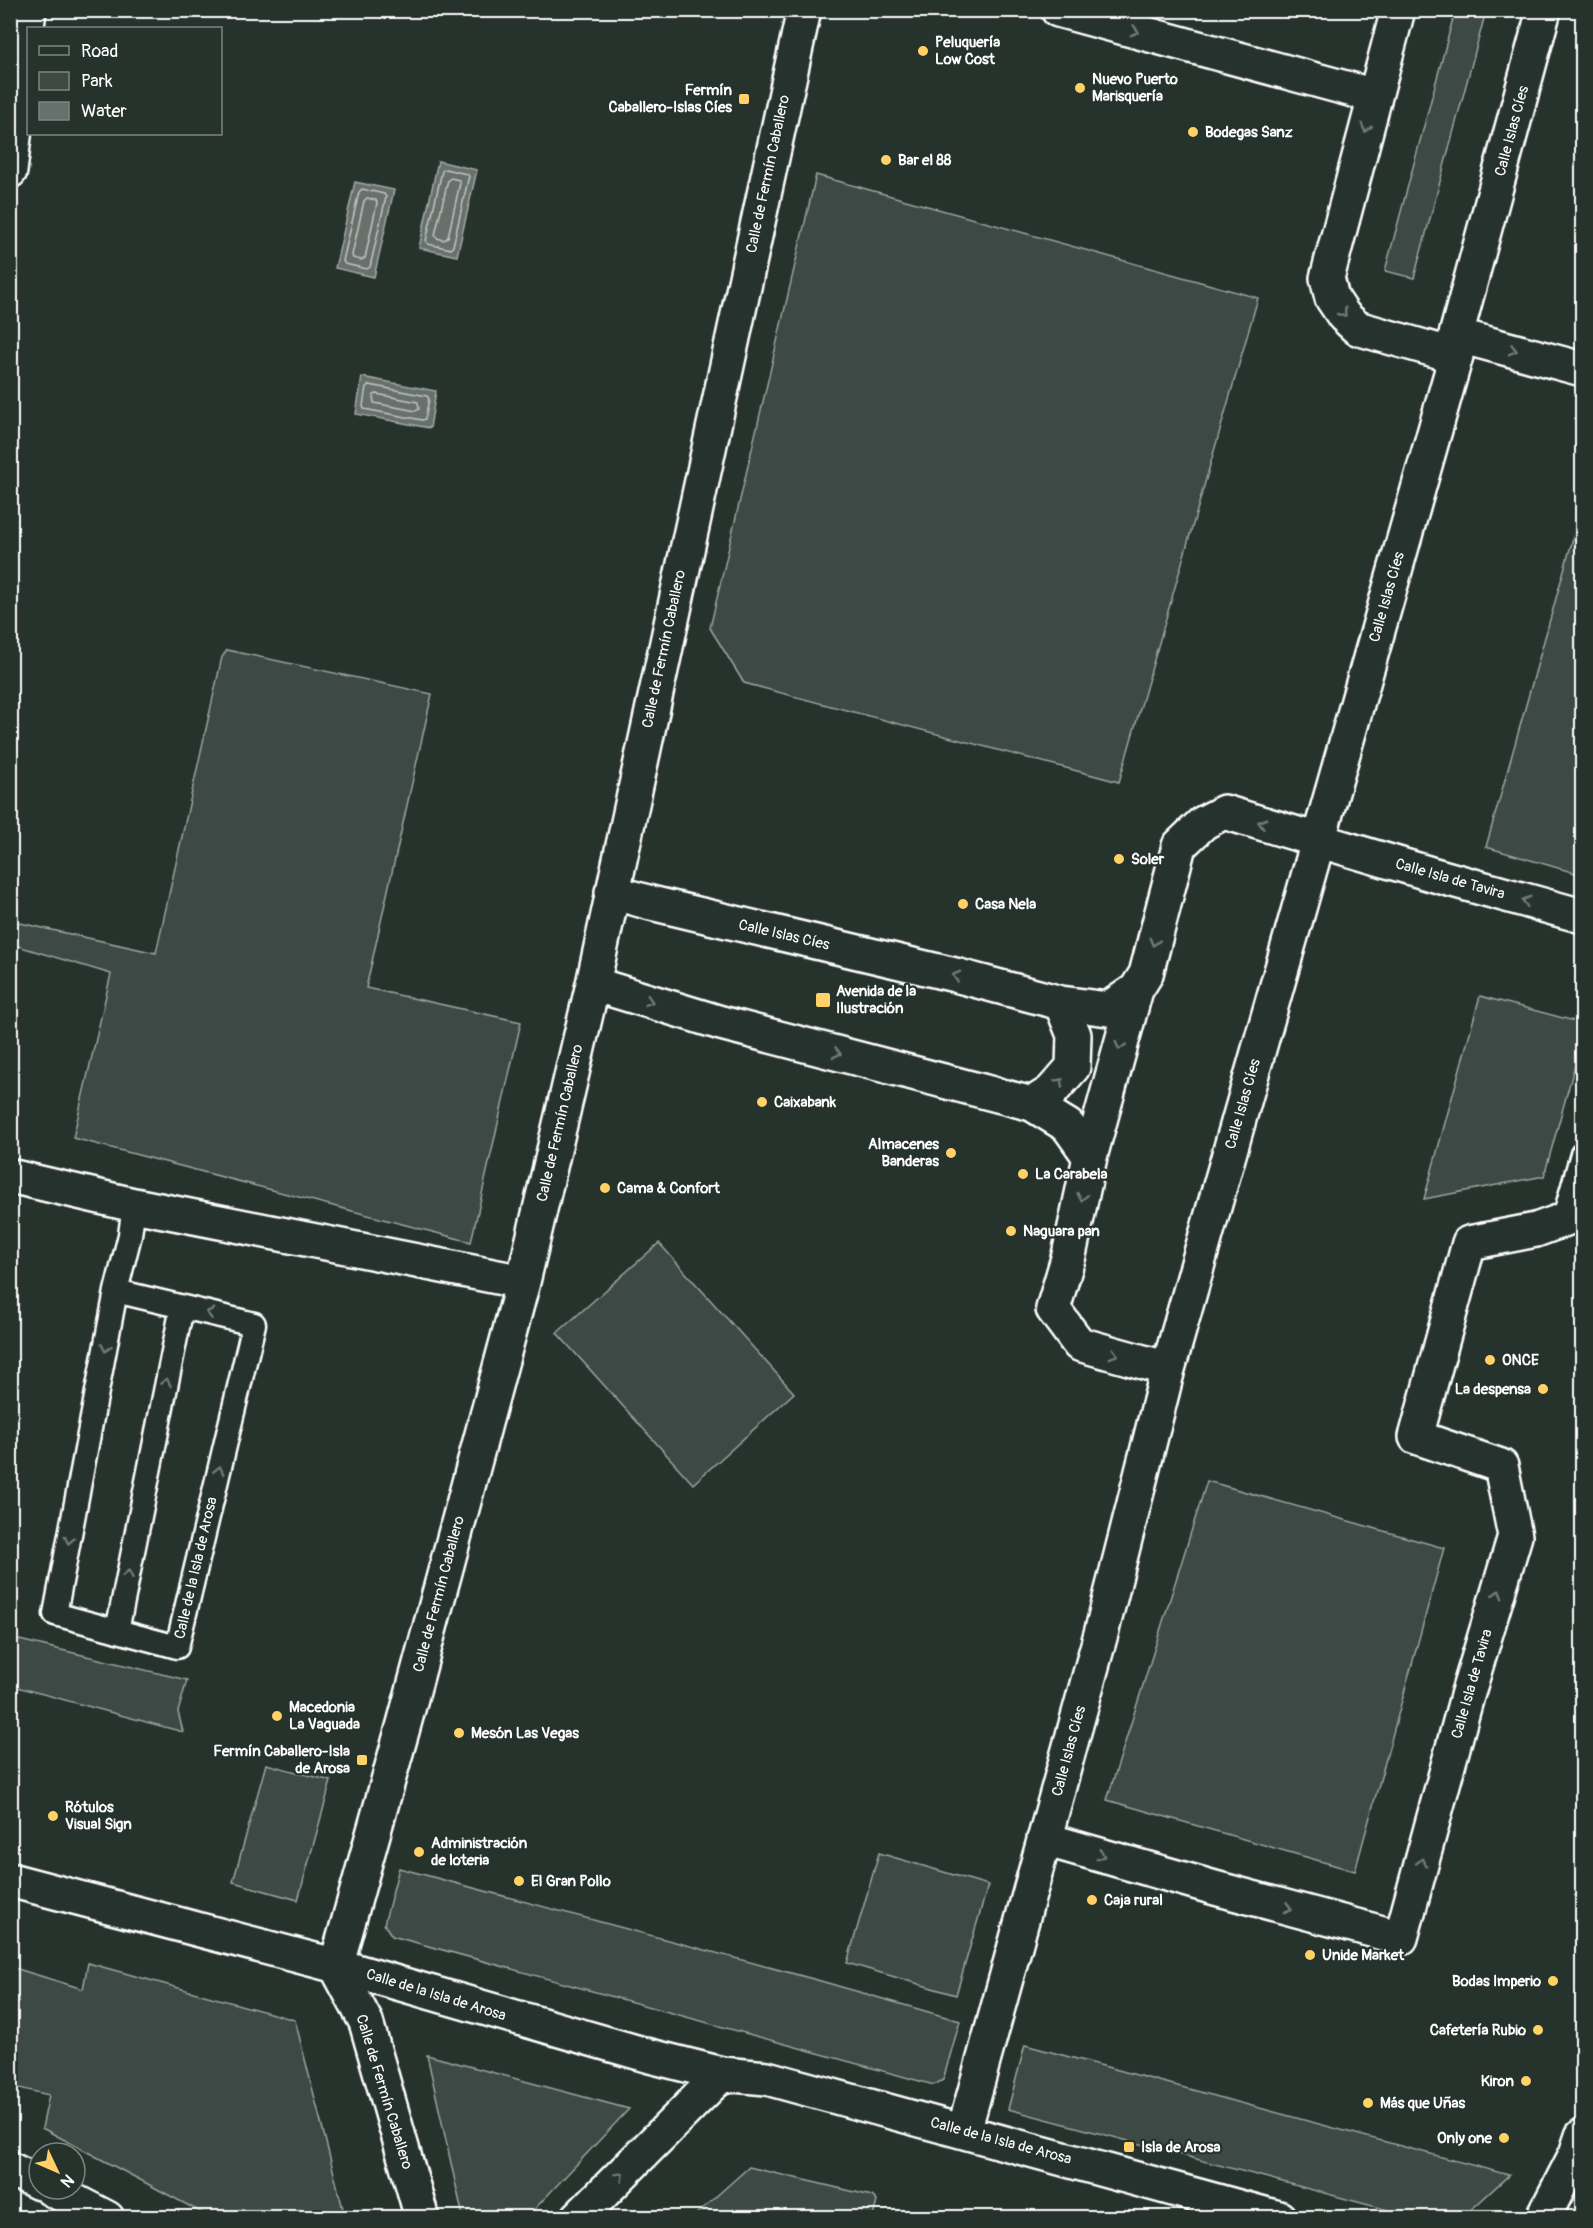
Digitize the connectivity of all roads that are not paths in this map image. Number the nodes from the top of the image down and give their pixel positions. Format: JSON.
{"nodes":[{"id":1,"x":29,"y":10,"type":"edge"},
{"id":2,"x":804,"y":10,"type":"edge"},
{"id":3,"x":1058,"y":10,"type":"edge"},
{"id":4,"x":1398,"y":10,"type":"edge"},
{"id":5,"x":1544,"y":10,"type":"edge"},
{"id":6,"x":1375,"y":96,"type":"junction"},
{"id":7,"x":10,"y":171,"type":"edge"},
{"id":8,"x":1456,"y":345,"type":"junction"},
{"id":9,"x":1582,"y":369,"type":"edge"},
{"id":10,"x":1318,"y":839,"type":"junction"},
{"id":11,"x":612,"y":892,"type":"junction"},
{"id":12,"x":1582,"y":916,"type":"edge"},
{"id":13,"x":593,"y":984,"type":"junction"},
{"id":14,"x":1136,"y":990,"type":"junction"},
{"id":15,"x":1061,"y":1003,"type":"junction"},
{"id":16,"x":1032,"y":1104,"type":"junction"},
{"id":17,"x":1582,"y":1154,"type":"edge"},
{"id":18,"x":1090,"y":1158,"type":"junction"},
{"id":19,"x":10,"y":1176,"type":"edge"},
{"id":20,"x":134,"y":1205,"type":"junction"},
{"id":21,"x":1573,"y":1217,"type":"edge"},
{"id":22,"x":523,"y":1282,"type":"junction"},
{"id":23,"x":116,"y":1291,"type":"junction"},
{"id":24,"x":182,"y":1307,"type":"junction"},
{"id":25,"x":1168,"y":1369,"type":"junction"},
{"id":26,"x":117,"y":1631,"type":"junction"},
{"id":27,"x":1044,"y":1839,"type":"junction"},
{"id":28,"x":10,"y":1880,"type":"edge"},
{"id":29,"x":336,"y":1966,"type":"junction"},
{"id":30,"x":722,"y":2074,"type":"junction"},
{"id":31,"x":964,"y":2131,"type":"junction"},
{"id":32,"x":1582,"y":2136,"type":"edge"},
{"id":33,"x":10,"y":2169,"type":"edge"},
{"id":34,"x":27,"y":2177,"type":"edge"},
{"id":35,"x":75,"y":2201,"type":"edge"},
{"id":36,"x":1549,"y":2205,"type":"edge"},
{"id":37,"x":1270,"y":2216,"type":"edge"},
{"id":38,"x":107,"y":2217,"type":"edge"},
{"id":39,"x":422,"y":2217,"type":"edge"},
{"id":40,"x":578,"y":2217,"type":"edge"},
{"id":41,"x":1533,"y":2217,"type":"edge"}],
"edges":[{"from":1,"to":7,"type":"street"},
{"from":2,"to":11,"type":"street","name":"Calle de Fermín Caballero"},
{"from":3,"to":6,"type":"street","one_way":true},
{"from":4,"to":6,"type":"street"},
{"from":5,"to":8,"type":"street","name":"Calle Islas Cíes"},
{"from":6,"to":8,"type":"street","one_way":true},
{"from":8,"to":9,"type":"street","one_way":true},
{"from":8,"to":10,"type":"street","name":"Calle Islas Cíes"},
{"from":12,"to":10,"type":"street","name":"Calle Isla de Tavira","one_way":true},
{"from":10,"to":14,"type":"street","one_way":true},
{"from":10,"to":25,"type":"street","name":"Calle Islas Cíes"},
{"from":11,"to":13,"type":"street","name":"Calle de Fermín Caballero"},
{"from":15,"to":11,"type":"street","name":"Calle Islas Cíes","one_way":true},
{"from":13,"to":16,"type":"street","one_way":true},
{"from":13,"to":22,"type":"street","name":"Calle de Fermín Caballero"},
{"from":14,"to":15,"type":"street","name":"Calle Islas Cíes"},
{"from":14,"to":18,"type":"street","one_way":true},
{"from":16,"to":15,"type":"street","one_way":true},
{"from":16,"to":18,"type":"street"},
{"from":17,"to":21,"type":"lane"},
{"from":18,"to":25,"type":"street","one_way":true},
{"from":19,"to":20,"type":"street"},
{"from":20,"to":22,"type":"street"},
{"from":20,"to":23,"type":"lane","name":"Calle de la Isla de Arosa"},
{"from":27,"to":21,"type":"street","name":"Calle Isla de Tavira","one_way":true},
{"from":22,"to":29,"type":"street","name":"Calle de Fermín Caballero"},
{"from":23,"to":24,"type":"lane","name":"Calle de la Isla de Arosa"},
{"from":23,"to":26,"type":"lane","name":"Calle de la Isla de Arosa","one_way":true},
{"from":26,"to":24,"type":"lane","one_way":true},
{"from":26,"to":24,"type":"lane","name":"Calle de la Isla de Arosa","one_way":true},
{"from":25,"to":27,"type":"street","name":"Calle Islas Cíes"},
{"from":27,"to":31,"type":"street","name":"Calle Islas Cíes"},
{"from":28,"to":29,"type":"street","name":"Calle de la Isla de Arosa"},
{"from":29,"to":30,"type":"street","name":"Calle de la Isla de Arosa"},
{"from":29,"to":39,"type":"street","name":"Calle de Fermín Caballero"},
{"from":30,"to":31,"type":"street","name":"Calle de la Isla de Arosa"},
{"from":40,"to":30,"type":"street","one_way":true},
{"from":31,"to":37,"type":"street","name":"Calle de la Isla de Arosa"},
{"from":32,"to":36,"type":"street"},
{"from":33,"to":34,"type":"street"},
{"from":35,"to":38,"type":"street"},
{"from":36,"to":41,"type":"street"}]}
